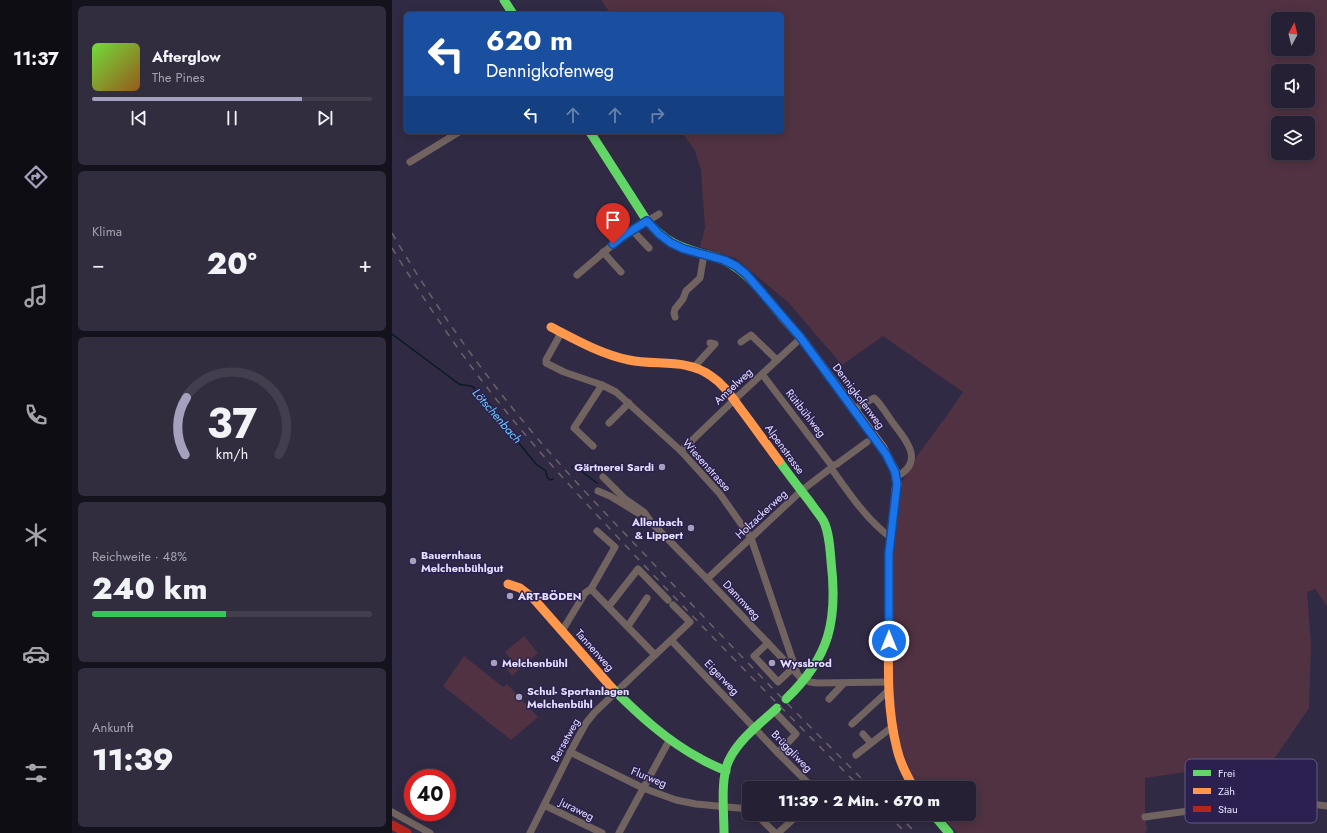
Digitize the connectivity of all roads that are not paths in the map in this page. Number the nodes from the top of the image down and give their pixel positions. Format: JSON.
{"nodes":[{"id":1,"x":504,"y":0,"type":"edge"},
{"id":2,"x":512,"y":12,"type":"edge"},
{"id":3,"x":456,"y":134,"type":"edge"},
{"id":4,"x":591,"y":134,"type":"edge"},
{"id":5,"x":410,"y":162,"type":"dead end"},
{"id":6,"x":659,"y":214,"type":"dead end"},
{"id":7,"x":647,"y":221,"type":"junction"},
{"id":8,"x":632,"y":230,"type":"junction"},
{"id":9,"x":649,"y":248,"type":"dead end"},
{"id":10,"x":603,"y":252,"type":"junction"},
{"id":11,"x":704,"y":254,"type":"junction"},
{"id":12,"x":621,"y":272,"type":"dead end"},
{"id":13,"x":576,"y":275,"type":"dead end"},
{"id":14,"x":675,"y":317,"type":"dead end"},
{"id":15,"x":551,"y":328,"type":"dead end"},
{"id":16,"x":561,"y":332,"type":"junction"},
{"id":17,"x":801,"y":338,"type":"junction"},
{"id":18,"x":741,"y":342,"type":"dead end"},
{"id":19,"x":710,"y":343,"type":"dead end"},
{"id":20,"x":777,"y":360,"type":"junction"},
{"id":21,"x":694,"y":366,"type":"junction"},
{"id":22,"x":762,"y":374,"type":"junction"},
{"id":23,"x":602,"y":385,"type":"junction"},
{"id":24,"x":734,"y":400,"type":"junction"},
{"id":25,"x":629,"y":404,"type":"junction"},
{"id":26,"x":854,"y":409,"type":"junction"},
{"id":27,"x":609,"y":423,"type":"dead end"},
{"id":28,"x":867,"y":442,"type":"dead end"},
{"id":29,"x":593,"y":446,"type":"dead end"},
{"id":30,"x":681,"y":451,"type":"junction"},
{"id":31,"x":832,"y":467,"type":"junction"},
{"id":32,"x":603,"y":476,"type":"dead end"},
{"id":33,"x":896,"y":477,"type":"junction"},
{"id":34,"x":598,"y":491,"type":"dead end"},
{"id":35,"x":801,"y":491,"type":"junction"},
{"id":36,"x":651,"y":522,"type":"junction"},
{"id":37,"x":597,"y":531,"type":"dead end"},
{"id":38,"x":890,"y":537,"type":"junction"},
{"id":39,"x":751,"y":538,"type":"junction"},
{"id":40,"x":708,"y":579,"type":"junction"},
{"id":41,"x":508,"y":584,"type":"dead end"},
{"id":42,"x":592,"y":589,"type":"junction"},
{"id":43,"x":646,"y":598,"type":"dead end"},
{"id":44,"x":609,"y":606,"type":"junction"},
{"id":45,"x":628,"y":626,"type":"junction"},
{"id":46,"x":562,"y":631,"type":"junction"},
{"id":47,"x":671,"y":640,"type":"junction"},
{"id":48,"x":768,"y":643,"type":"junction"},
{"id":49,"x":655,"y":655,"type":"junction"},
{"id":50,"x":795,"y":671,"type":"junction"},
{"id":51,"x":805,"y":680,"type":"junction"},
{"id":52,"x":844,"y":683,"type":"junction"},
{"id":53,"x":889,"y":686,"type":"junction"},
{"id":54,"x":616,"y":692,"type":"junction"},
{"id":55,"x":786,"y":699,"type":"dead end"},
{"id":56,"x":829,"y":699,"type":"dead end"},
{"id":57,"x":776,"y":709,"type":"joint"},
{"id":58,"x":852,"y":724,"type":"dead end"},
{"id":59,"x":892,"y":726,"type":"junction"},
{"id":60,"x":756,"y":728,"type":"junction"},
{"id":61,"x":862,"y":734,"type":"dead end"},
{"id":62,"x":670,"y":739,"type":"junction"},
{"id":63,"x":871,"y":743,"type":"junction"},
{"id":64,"x":570,"y":752,"type":"junction"},
{"id":65,"x":778,"y":753,"type":"junction"},
{"id":66,"x":856,"y":755,"type":"dead end"},
{"id":67,"x":726,"y":771,"type":"junction"},
{"id":68,"x":806,"y":781,"type":"edge"},
{"id":69,"x":910,"y":781,"type":"edge"},
{"id":70,"x":643,"y":788,"type":"junction"},
{"id":71,"x":544,"y":805,"type":"junction"},
{"id":72,"x":1317,"y":805,"type":"edge"},
{"id":73,"x":1327,"y":806,"type":"edge"},
{"id":74,"x":724,"y":808,"type":"junction"},
{"id":75,"x":742,"y":809,"type":"edge"},
{"id":76,"x":1185,"y":811,"type":"edge"},
{"id":77,"x":392,"y":812,"type":"edge"},
{"id":78,"x":1145,"y":817,"type":"dead end"},
{"id":79,"x":763,"y":821,"type":"edge"},
{"id":80,"x":791,"y":821,"type":"edge"},
{"id":81,"x":939,"y":821,"type":"edge"},
{"id":82,"x":392,"y":825,"type":"edge"},
{"id":83,"x":407,"y":833,"type":"edge"},
{"id":84,"x":430,"y":833,"type":"edge"},
{"id":85,"x":530,"y":833,"type":"edge"},
{"id":86,"x":602,"y":833,"type":"edge"},
{"id":87,"x":619,"y":833,"type":"edge"},
{"id":88,"x":724,"y":833,"type":"edge"},
{"id":89,"x":775,"y":833,"type":"edge"},
{"id":90,"x":778,"y":833,"type":"edge"},
{"id":91,"x":949,"y":833,"type":"edge"}],
"edges":[{"from":1,"to":2,"type":"main road"},
{"from":3,"to":5,"type":"street"},
{"from":4,"to":7,"type":"main road","name":"Dennigkofenweg"},
{"from":6,"to":7,"type":"street"},
{"from":7,"to":8,"type":"street"},
{"from":7,"to":11,"type":"main road","name":"Dennigkofenweg"},
{"from":8,"to":9,"type":"street"},
{"from":8,"to":10,"type":"street"},
{"from":10,"to":12,"type":"street"},
{"from":10,"to":13,"type":"street"},
{"from":11,"to":14,"type":"street"},
{"from":11,"to":17,"type":"main road","name":"Dennigkofenweg"},
{"from":15,"to":16,"type":"main road","name":"Alpenstrasse"},
{"from":16,"to":21,"type":"main road","name":"Alpenstrasse"},
{"from":16,"to":23,"type":"street","name":"Wiesenstrasse"},
{"from":17,"to":20,"type":"street","name":"Amselweg"},
{"from":17,"to":26,"type":"main road","name":"Dennigkofenweg"},
{"from":18,"to":20,"type":"street"},
{"from":19,"to":21,"type":"street"},
{"from":20,"to":22,"type":"street","name":"Amselweg"},
{"from":21,"to":24,"type":"main road","name":"Alpenstrasse"},
{"from":22,"to":24,"type":"street","name":"Amselweg"},
{"from":22,"to":31,"type":"street","name":"Rütibühlweg"},
{"from":23,"to":25,"type":"street","name":"Wiesenstrasse"},
{"from":23,"to":29,"type":"street"},
{"from":24,"to":30,"type":"street","name":"Amselweg"},
{"from":24,"to":35,"type":"main road","name":"Alpenstrasse"},
{"from":25,"to":27,"type":"street"},
{"from":25,"to":30,"type":"street","name":"Wiesenstrasse"},
{"from":26,"to":33,"type":"main road","name":"Dennigkofenweg"},
{"from":26,"to":33,"type":"street"},
{"from":28,"to":31,"type":"street","name":"Holzackerweg"},
{"from":30,"to":39,"type":"street","name":"Wiesenstrasse"},
{"from":31,"to":35,"type":"street","name":"Holzackerweg"},
{"from":31,"to":38,"type":"street"},
{"from":32,"to":36,"type":"street","name":"Dammweg"},
{"from":33,"to":38,"type":"main road","name":"Dennigkofenweg"},
{"from":34,"to":36,"type":"street"},
{"from":35,"to":39,"type":"street","name":"Holzackerweg"},
{"from":35,"to":51,"type":"main road","name":"Alpenstrasse"},
{"from":36,"to":40,"type":"street","name":"Dammweg"},
{"from":37,"to":42,"type":"street"},
{"from":38,"to":53,"type":"main road","name":"Dennigkofenweg"},
{"from":39,"to":40,"type":"street","name":"Holzackerweg"},
{"from":39,"to":50,"type":"street","name":"Wiesenstrasse"},
{"from":40,"to":48,"type":"street","name":"Dammweg"},
{"from":41,"to":46,"type":"main road","name":"Tannenweg"},
{"from":42,"to":44,"type":"street"},
{"from":42,"to":46,"type":"street"},
{"from":43,"to":45,"type":"street"},
{"from":44,"to":45,"type":"street"},
{"from":44,"to":47,"type":"street"},
{"from":45,"to":49,"type":"street"},
{"from":46,"to":54,"type":"main road","name":"Tannenweg"},
{"from":47,"to":49,"type":"street"},
{"from":47,"to":60,"type":"street","name":"Eigerweg"},
{"from":48,"to":50,"type":"street","name":"Dammweg"},
{"from":48,"to":50,"type":"street"},
{"from":49,"to":54,"type":"street","name":"Bersetweg"},
{"from":50,"to":51,"type":"street","name":"Dammweg"},
{"from":51,"to":52,"type":"street"},
{"from":51,"to":55,"type":"main road","name":"Alpenstrasse"},
{"from":52,"to":53,"type":"street"},
{"from":52,"to":56,"type":"street"},
{"from":53,"to":58,"type":"street"},
{"from":53,"to":59,"type":"main road","name":"Dennigkofenweg"},
{"from":54,"to":62,"type":"main road","name":"Tannenweg"},
{"from":54,"to":64,"type":"street","name":"Bersetweg"},
{"from":57,"to":60,"type":"main road"},
{"from":57,"to":65,"type":"street"},
{"from":59,"to":63,"type":"street"},
{"from":59,"to":69,"type":"main road","name":"Dennigkofenweg"},
{"from":60,"to":65,"type":"street","name":"Brüggliweg"},
{"from":60,"to":67,"type":"main road"},
{"from":61,"to":63,"type":"street"},
{"from":62,"to":67,"type":"main road","name":"Tannenweg"},
{"from":62,"to":70,"type":"street"},
{"from":63,"to":66,"type":"street"},
{"from":64,"to":70,"type":"street","name":"Flurweg"},
{"from":64,"to":71,"type":"street","name":"Bersetweg"},
{"from":65,"to":68,"type":"street","name":"Brüggliweg"},
{"from":67,"to":74,"type":"main road"},
{"from":70,"to":74,"type":"street","name":"Flurweg"},
{"from":70,"to":87,"type":"street"},
{"from":71,"to":85,"type":"street","name":"Bersetweg"},
{"from":71,"to":86,"type":"street","name":"Juraweg"},
{"from":72,"to":73,"type":"street"},
{"from":74,"to":75,"type":"street"},
{"from":74,"to":88,"type":"main road"},
{"from":76,"to":78,"type":"street"},
{"from":77,"to":84,"type":"street"},
{"from":79,"to":89,"type":"street"},
{"from":80,"to":90,"type":"street"},
{"from":81,"to":91,"type":"main road"},
{"from":82,"to":83,"type":"main road"}]}
